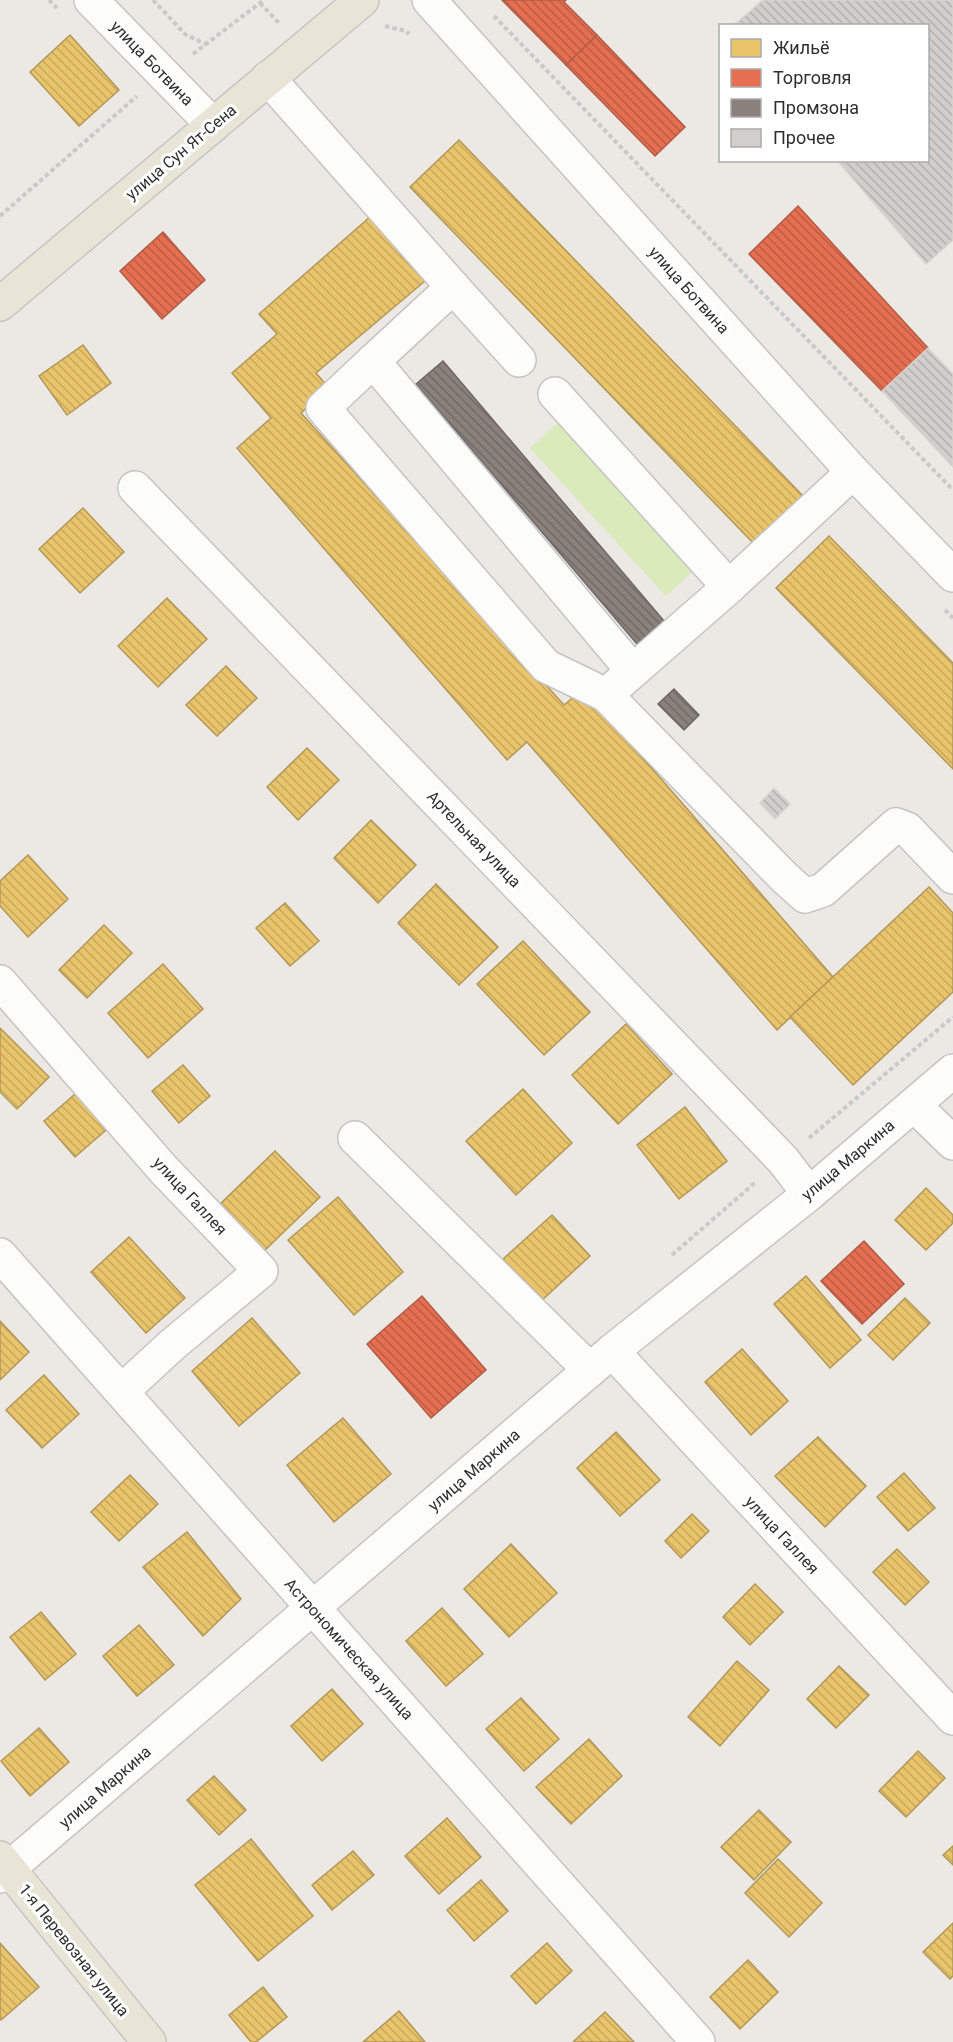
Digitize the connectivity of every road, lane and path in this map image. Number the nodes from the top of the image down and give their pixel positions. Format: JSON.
{"nodes":[{"id":1,"x":91,"y":0,"type":"edge"},
{"id":2,"x":153,"y":0,"type":"edge"},
{"id":3,"x":429,"y":0,"type":"edge"},
{"id":4,"x":262,"y":1,"type":"edge"},
{"id":5,"x":352,"y":3,"type":"edge"},
{"id":6,"x":487,"y":9,"type":"dead end"},
{"id":7,"x":283,"y":28,"type":"dead end"},
{"id":8,"x":268,"y":78,"type":"junction"},
{"id":9,"x":138,"y":94,"type":"dead end"},
{"id":10,"x":213,"y":125,"type":"junction"},
{"id":11,"x":0,"y":216,"type":"edge"},
{"id":12,"x":453,"y":287,"type":"junction"},
{"id":13,"x":0,"y":304,"type":"edge"},
{"id":14,"x":519,"y":360,"type":"dead end"},
{"id":15,"x":373,"y":361,"type":"junction"},
{"id":16,"x":555,"y":394,"type":"dead end"},
{"id":17,"x":853,"y":472,"type":"junction"},
{"id":18,"x":135,"y":488,"type":"dead end"},
{"id":19,"x":953,"y":490,"type":"edge"},
{"id":20,"x":953,"y":575,"type":"edge"},
{"id":21,"x":729,"y":587,"type":"junction"},
{"id":22,"x":633,"y":671,"type":"junction"},
{"id":23,"x":606,"y":695,"type":"junction"},
{"id":24,"x":953,"y":877,"type":"edge"},
{"id":25,"x":0,"y":982,"type":"edge"},
{"id":26,"x":953,"y":1071,"type":"edge"},
{"id":27,"x":914,"y":1105,"type":"junction"},
{"id":28,"x":354,"y":1138,"type":"dead end"},
{"id":29,"x":953,"y":1143,"type":"edge"},
{"id":30,"x":809,"y":1194,"type":"junction"},
{"id":31,"x":0,"y":1255,"type":"edge"},
{"id":32,"x":601,"y":1361,"type":"junction"},
{"id":33,"x":122,"y":1391,"type":"junction"},
{"id":34,"x":312,"y":1608,"type":"junction"},
{"id":35,"x":953,"y":1718,"type":"edge"},
{"id":36,"x":3,"y":1868,"type":"edge"},
{"id":37,"x":148,"y":2042,"type":"edge"},
{"id":38,"x":698,"y":2042,"type":"edge"}],
"edges":[{"from":1,"to":10,"type":"street","name":"улица Ботвина"},
{"from":2,"to":4,"type":"path"},
{"from":3,"to":17,"type":"street","name":"улица Ботвина"},
{"from":4,"to":7,"type":"path"},
{"from":5,"to":8,"type":"main road","name":"улица Сун Ят-Сена"},
{"from":6,"to":19,"type":"path"},
{"from":8,"to":10,"type":"main road","name":"улица Сун Ят-Сена"},
{"from":8,"to":12,"type":"street"},
{"from":9,"to":11,"type":"path"},
{"from":10,"to":13,"type":"main road","name":"улица Сун Ят-Сена"},
{"from":12,"to":14,"type":"street"},
{"from":12,"to":15,"type":"street"},
{"from":15,"to":22,"type":"street"},
{"from":15,"to":23,"type":"street"},
{"from":16,"to":21,"type":"street"},
{"from":17,"to":20,"type":"street","name":"улица Ботвина"},
{"from":17,"to":21,"type":"street"},
{"from":18,"to":30,"type":"street","name":"Артельная улица"},
{"from":21,"to":22,"type":"street"},
{"from":22,"to":23,"type":"street"},
{"from":23,"to":24,"type":"street"},
{"from":25,"to":33,"type":"street","name":"улица Галлея"},
{"from":26,"to":27,"type":"street","name":"улица Маркина"},
{"from":27,"to":29,"type":"street"},
{"from":27,"to":30,"type":"street","name":"улица Маркина"},
{"from":28,"to":32,"type":"street","name":"улица Галлея"},
{"from":30,"to":32,"type":"street","name":"улица Маркина"},
{"from":31,"to":33,"type":"street","name":"Астрономическая улица"},
{"from":32,"to":34,"type":"street","name":"улица Маркина"},
{"from":32,"to":35,"type":"street","name":"улица Галлея"},
{"from":33,"to":34,"type":"street","name":"Астрономическая улица"},
{"from":34,"to":36,"type":"street","name":"улица Маркина"},
{"from":34,"to":38,"type":"street","name":"Астрономическая улица"},
{"from":36,"to":37,"type":"main road","name":"1-я Перевозная улица"}]}
